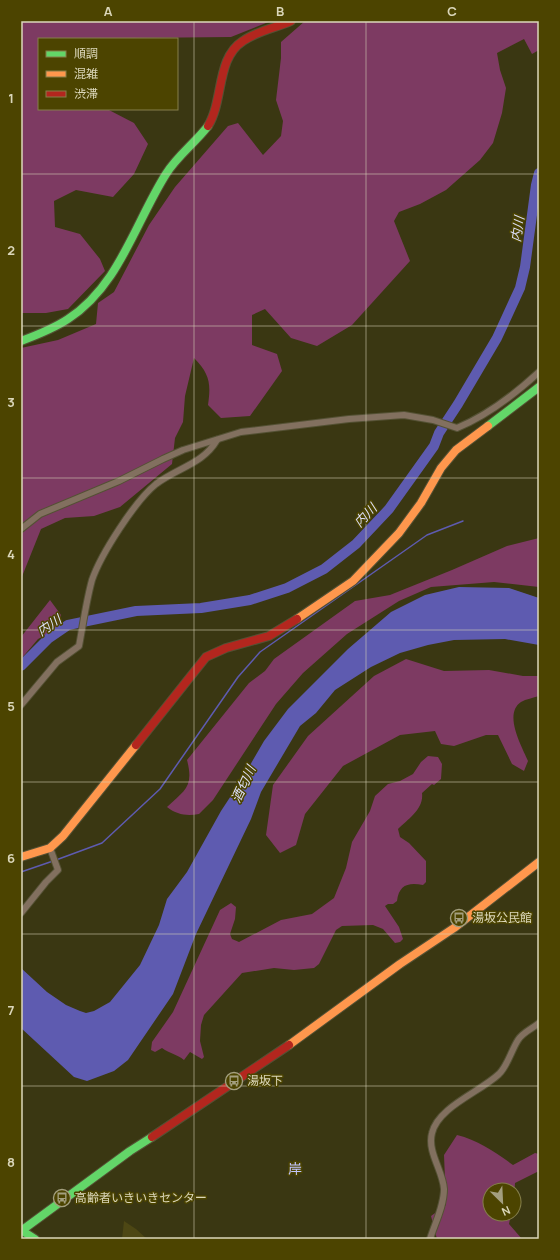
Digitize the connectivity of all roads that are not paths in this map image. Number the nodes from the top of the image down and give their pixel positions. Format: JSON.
{"nodes":[{"id":1,"x":291,"y":21,"type":"edge"},
{"id":2,"x":21,"y":341,"type":"edge"},
{"id":3,"x":539,"y":372,"type":"edge"},
{"id":4,"x":539,"y":387,"type":"edge"},
{"id":5,"x":217,"y":440,"type":"junction"},
{"id":6,"x":21,"y":529,"type":"edge"},
{"id":7,"x":21,"y":705,"type":"edge"},
{"id":8,"x":51,"y":850,"type":"junction"},
{"id":9,"x":21,"y":857,"type":"edge"},
{"id":10,"x":539,"y":862,"type":"edge"},
{"id":11,"x":21,"y":913,"type":"edge"},
{"id":12,"x":539,"y":1023,"type":"edge"},
{"id":13,"x":22,"y":1230,"type":"edge"},
{"id":14,"x":34,"y":1239,"type":"edge"},
{"id":15,"x":430,"y":1239,"type":"edge"}],
"edges":[{"from":1,"to":2,"type":"street"},
{"from":3,"to":5,"type":"street"},
{"from":4,"to":8,"type":"street"},
{"from":5,"to":6,"type":"street"},
{"from":5,"to":7,"type":"street"},
{"from":8,"to":9,"type":"street"},
{"from":8,"to":11,"type":"street"},
{"from":10,"to":13,"type":"street"},
{"from":12,"to":15,"type":"street"},
{"from":13,"to":14,"type":"street"}]}
